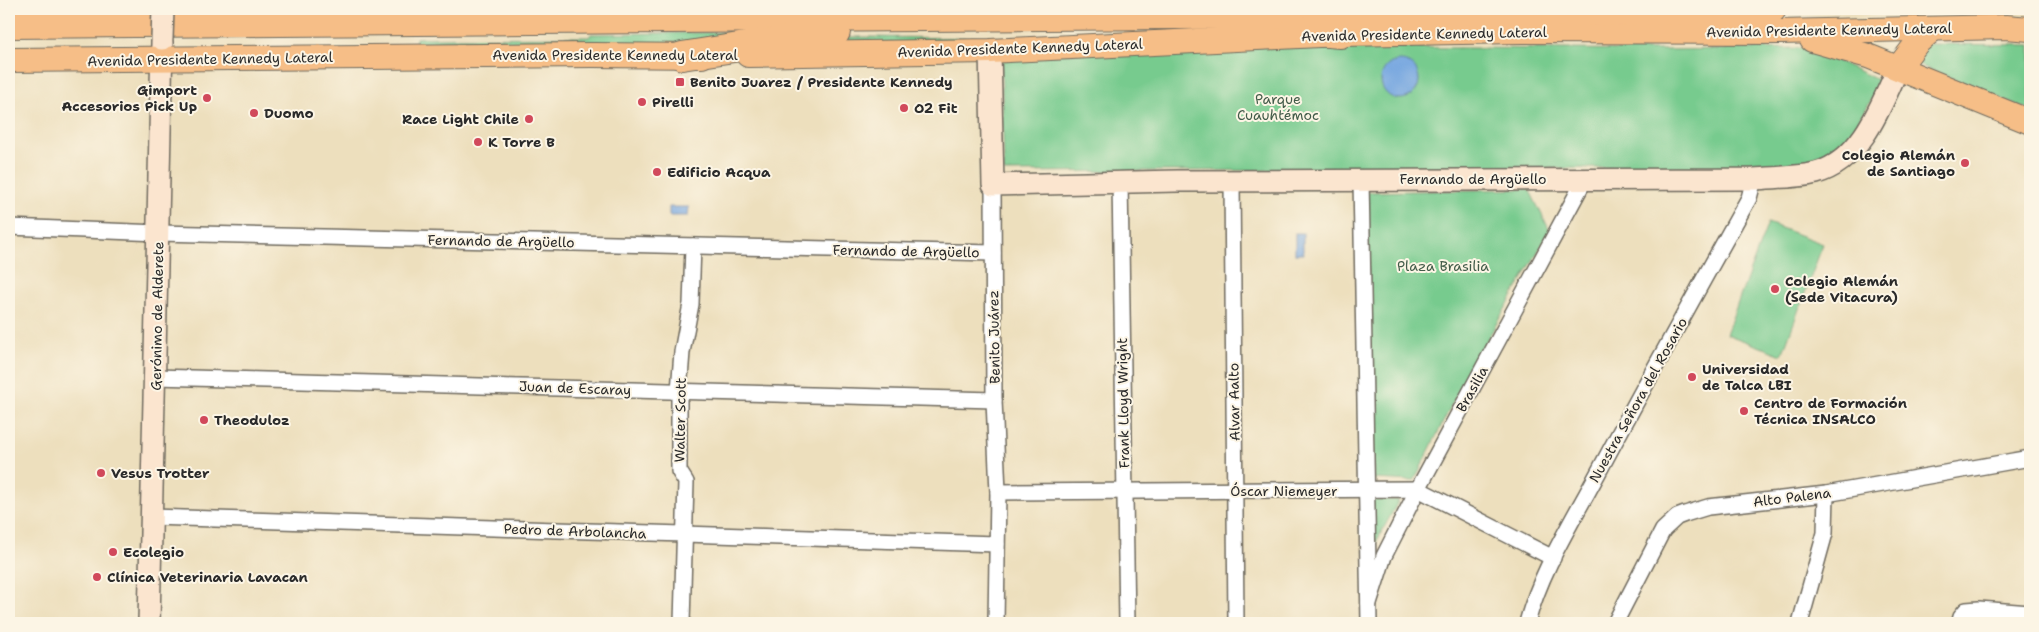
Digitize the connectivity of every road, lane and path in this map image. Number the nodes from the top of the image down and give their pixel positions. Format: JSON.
{"nodes":[{"id":1,"x":163,"y":9,"type":"edge"},
{"id":2,"x":1118,"y":15,"type":"junction"},
{"id":3,"x":955,"y":17,"type":"junction"},
{"id":4,"x":1775,"y":21,"type":"edge"},
{"id":5,"x":9,"y":24,"type":"edge"},
{"id":6,"x":1933,"y":29,"type":"junction"},
{"id":7,"x":2030,"y":29,"type":"edge"},
{"id":8,"x":1340,"y":34,"type":"junction"},
{"id":9,"x":162,"y":49,"type":"junction"},
{"id":10,"x":990,"y":51,"type":"junction"},
{"id":11,"x":682,"y":56,"type":"junction"},
{"id":12,"x":9,"y":60,"type":"edge"},
{"id":13,"x":1898,"y":68,"type":"junction"},
{"id":14,"x":2030,"y":122,"type":"edge"},
{"id":15,"x":1585,"y":179,"type":"junction"},
{"id":16,"x":1754,"y":179,"type":"junction"},
{"id":17,"x":1361,"y":180,"type":"junction"},
{"id":18,"x":1120,"y":182,"type":"junction"},
{"id":19,"x":1232,"y":182,"type":"junction"},
{"id":20,"x":993,"y":185,"type":"junction"},
{"id":21,"x":9,"y":227,"type":"edge"},
{"id":22,"x":159,"y":233,"type":"junction"},
{"id":23,"x":693,"y":246,"type":"junction"},
{"id":24,"x":993,"y":252,"type":"junction"},
{"id":25,"x":156,"y":377,"type":"junction"},
{"id":26,"x":680,"y":391,"type":"junction"},
{"id":27,"x":994,"y":400,"type":"junction"},
{"id":28,"x":2030,"y":458,"type":"edge"},
{"id":29,"x":1418,"y":489,"type":"junction"},
{"id":30,"x":1366,"y":490,"type":"junction"},
{"id":31,"x":1235,"y":491,"type":"junction"},
{"id":32,"x":998,"y":492,"type":"junction"},
{"id":33,"x":1124,"y":492,"type":"junction"},
{"id":34,"x":1826,"y":494,"type":"junction"},
{"id":35,"x":152,"y":517,"type":"junction"},
{"id":36,"x":684,"y":534,"type":"junction"},
{"id":37,"x":997,"y":544,"type":"junction"},
{"id":38,"x":1553,"y":558,"type":"junction"},
{"id":39,"x":1368,"y":603,"type":"junction"},
{"id":40,"x":2030,"y":613,"type":"edge"},
{"id":41,"x":149,"y":623,"type":"edge"},
{"id":42,"x":682,"y":623,"type":"edge"},
{"id":43,"x":996,"y":623,"type":"edge"},
{"id":44,"x":1126,"y":623,"type":"edge"},
{"id":45,"x":1236,"y":623,"type":"edge"},
{"id":46,"x":1369,"y":623,"type":"edge"},
{"id":47,"x":1527,"y":623,"type":"edge"},
{"id":48,"x":1615,"y":623,"type":"edge"},
{"id":49,"x":1800,"y":623,"type":"edge"},
{"id":50,"x":1959,"y":623,"type":"edge"}],
"edges":[{"from":1,"to":9,"type":"street","name":"Gerónimo de Alderete","bridge":true},
{"from":2,"to":3,"type":"highway"},
{"from":2,"to":4,"type":"highway"},
{"from":2,"to":8,"type":"highway"},
{"from":3,"to":5,"type":"highway"},
{"from":3,"to":11,"type":"highway"},
{"from":4,"to":6,"type":"main road","name":"Avenida Presidente Kennedy Lateral"},
{"from":4,"to":8,"type":"main road","name":"Avenida Presidente Kennedy Lateral"},
{"from":4,"to":13,"type":"main road"},
{"from":6,"to":7,"type":"main road","name":"Avenida Presidente Kennedy Lateral"},
{"from":6,"to":13,"type":"main road"},
{"from":8,"to":10,"type":"main road","name":"Avenida Presidente Kennedy Lateral"},
{"from":9,"to":11,"type":"main road","name":"Avenida Presidente Kennedy Lateral"},
{"from":9,"to":12,"type":"main road","name":"Avenida Presidente Kennedy Lateral"},
{"from":9,"to":22,"type":"street","name":"Gerónimo de Alderete"},
{"from":10,"to":11,"type":"main road","name":"Avenida Presidente Kennedy Lateral"},
{"from":10,"to":20,"type":"street","name":"Benito Juárez"},
{"from":13,"to":14,"type":"main road"},
{"from":13,"to":16,"type":"street","name":"Fernando de Argüello"},
{"from":15,"to":16,"type":"street","name":"Fernando de Argüello"},
{"from":15,"to":17,"type":"street","name":"Fernando de Argüello"},
{"from":15,"to":29,"type":"street","name":"Brasilia"},
{"from":16,"to":38,"type":"street","name":"Nuestra Señora del Rosario"},
{"from":17,"to":19,"type":"street","name":"Fernando de Argüello"},
{"from":17,"to":30,"type":"street","name":"Brasilia"},
{"from":18,"to":19,"type":"street","name":"Fernando de Argüello"},
{"from":18,"to":20,"type":"street","name":"Fernando de Argüello"},
{"from":18,"to":33,"type":"street","name":"Frank Lloyd Wright"},
{"from":19,"to":31,"type":"street","name":"Alvar Aalto"},
{"from":20,"to":24,"type":"street","name":"Benito Juárez"},
{"from":21,"to":22,"type":"street","name":"Fernando de Argüello"},
{"from":22,"to":23,"type":"street","name":"Fernando de Argüello"},
{"from":22,"to":25,"type":"street","name":"Gerónimo de Alderete"},
{"from":23,"to":24,"type":"street","name":"Fernando de Argüello"},
{"from":23,"to":26,"type":"street","name":"Walter Scott"},
{"from":24,"to":27,"type":"street","name":"Benito Juárez"},
{"from":25,"to":26,"type":"street","name":"Juan de Escaray"},
{"from":25,"to":35,"type":"street","name":"Gerónimo de Alderete"},
{"from":26,"to":27,"type":"street","name":"Juan de Escaray"},
{"from":26,"to":36,"type":"street","name":"Walter Scott"},
{"from":27,"to":32,"type":"street","name":"Benito Juárez"},
{"from":28,"to":34,"type":"street","name":"Alto Palena"},
{"from":29,"to":30,"type":"street","name":"Óscar Niemeyer"},
{"from":29,"to":38,"type":"street","name":"Óscar Niemeyer"},
{"from":29,"to":39,"type":"street","name":"Brasilia"},
{"from":30,"to":31,"type":"street","name":"Óscar Niemeyer"},
{"from":30,"to":39,"type":"street","name":"Brasilia"},
{"from":31,"to":33,"type":"street","name":"Óscar Niemeyer"},
{"from":31,"to":45,"type":"street","name":"Alvar Aalto"},
{"from":32,"to":33,"type":"street","name":"Óscar Niemeyer"},
{"from":32,"to":37,"type":"street","name":"Benito Juárez"},
{"from":33,"to":44,"type":"street","name":"Frank Lloyd Wright"},
{"from":34,"to":48,"type":"street","name":"Alto Palena"},
{"from":34,"to":49,"type":"street"},
{"from":35,"to":36,"type":"street","name":"Pedro de Arbolancha"},
{"from":35,"to":41,"type":"street","name":"Gerónimo de Alderete"},
{"from":36,"to":37,"type":"street","name":"Pedro de Arbolancha"},
{"from":36,"to":42,"type":"street","name":"Walter Scott"},
{"from":37,"to":43,"type":"street","name":"Benito Juárez"},
{"from":38,"to":47,"type":"street","name":"Nuestra Señora del Rosario"},
{"from":39,"to":46,"type":"street","name":"Brasilia"},
{"from":40,"to":50,"type":"street"}]}
